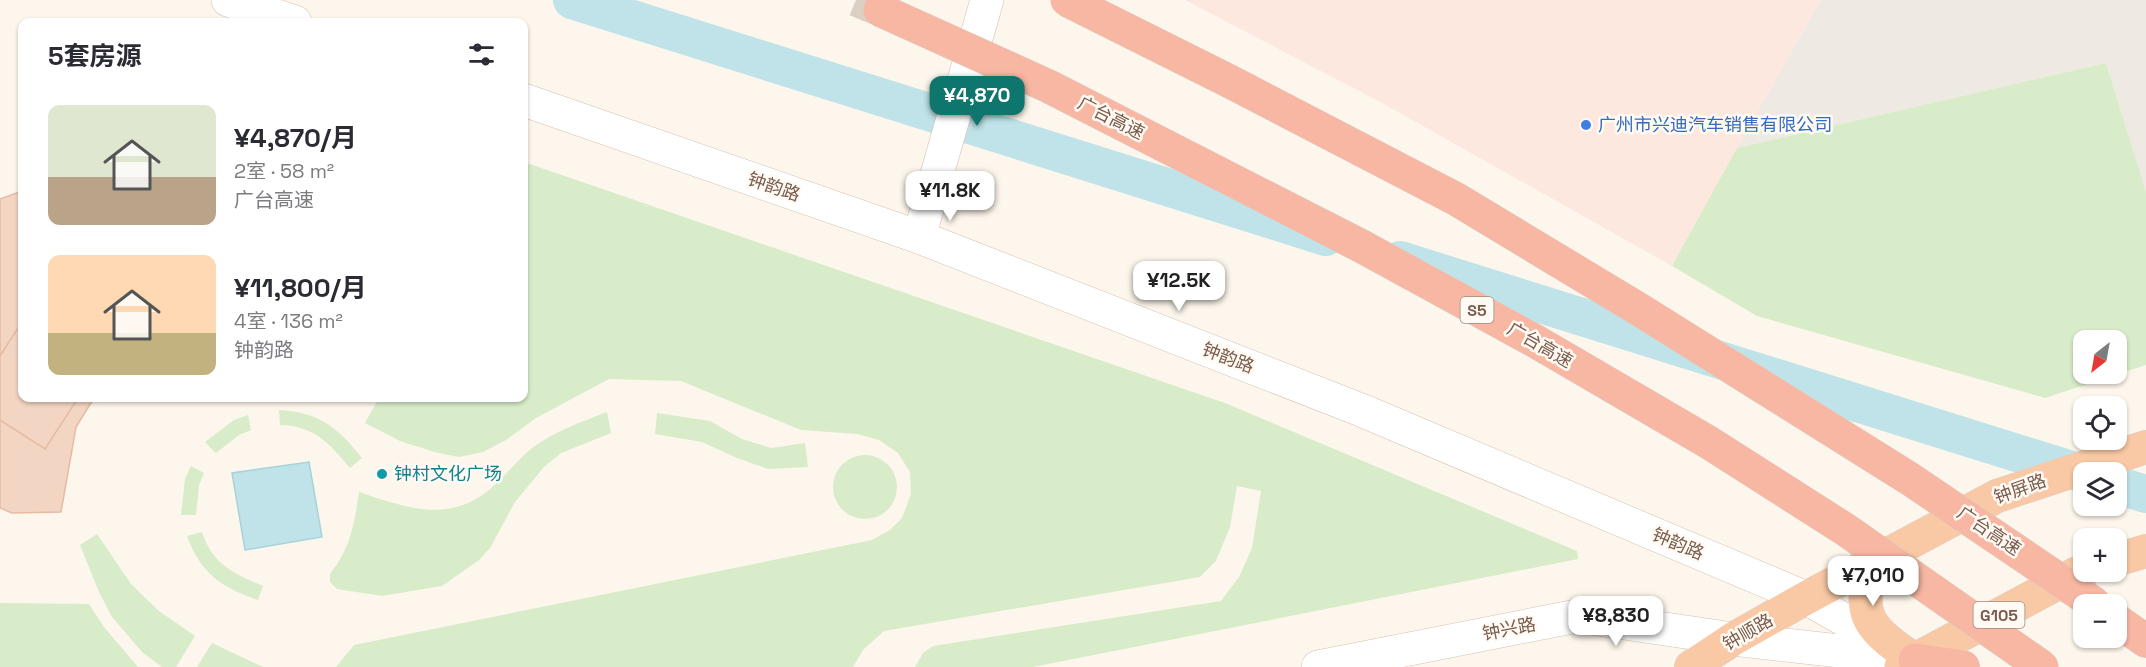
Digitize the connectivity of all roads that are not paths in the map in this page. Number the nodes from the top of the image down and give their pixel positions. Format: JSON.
{"nodes":[{"id":1,"x":228,"y":0,"type":"edge"},
{"id":2,"x":987,"y":0,"type":"edge"},
{"id":3,"x":1067,"y":0,"type":"edge"},
{"id":4,"x":880,"y":10,"type":"tunnel mouth"},
{"id":5,"x":283,"y":18,"type":"edge"},
{"id":6,"x":528,"y":101,"type":"edge"},
{"id":7,"x":919,"y":237,"type":"junction"},
{"id":8,"x":2146,"y":447,"type":"edge"},
{"id":9,"x":2146,"y":551,"type":"edge"},
{"id":10,"x":2127,"y":557,"type":"edge"},
{"id":11,"x":1878,"y":561,"type":"junction"},
{"id":12,"x":2073,"y":574,"type":"edge"},
{"id":13,"x":2080,"y":594,"type":"edge"},
{"id":14,"x":1806,"y":598,"type":"junction"},
{"id":15,"x":2127,"y":628,"type":"edge"},
{"id":16,"x":1733,"y":639,"type":"junction"},
{"id":17,"x":2146,"y":641,"type":"edge"},
{"id":18,"x":1908,"y":663,"type":"edge"},
{"id":19,"x":1318,"y":667,"type":"edge"},
{"id":20,"x":1691,"y":667,"type":"edge"},
{"id":21,"x":1963,"y":667,"type":"edge"},
{"id":22,"x":2042,"y":667,"type":"edge"}],
"edges":[{"from":1,"to":5,"type":"main road"},
{"from":2,"to":7,"type":"main road"},
{"from":3,"to":13,"type":"highway","name":"广台高速","bridge":true},
{"from":4,"to":22,"type":"highway","name":"广台高速","number":"S5","bridge":true},
{"from":6,"to":7,"type":"main road","name":"钟韵路"},
{"from":7,"to":14,"type":"main road","name":"钟韵路"},
{"from":8,"to":11,"type":"highway","name":"钟屏路"},
{"from":9,"to":10,"type":"highway"},
{"from":11,"to":14,"type":"highway","name":"钟屏路"},
{"from":11,"to":18,"type":"highway"},
{"from":12,"to":18,"type":"highway","number":"G105"},
{"from":14,"to":16,"type":"highway","name":"钟顺路"},
{"from":14,"to":18,"type":"main road","name":"钟韵路"},
{"from":15,"to":17,"type":"highway"},
{"from":16,"to":18,"type":"main road","name":"钟兴路"},
{"from":16,"to":19,"type":"main road","name":"钟兴路"},
{"from":16,"to":20,"type":"highway","name":"钟顺路"},
{"from":18,"to":21,"type":"highway"}]}
